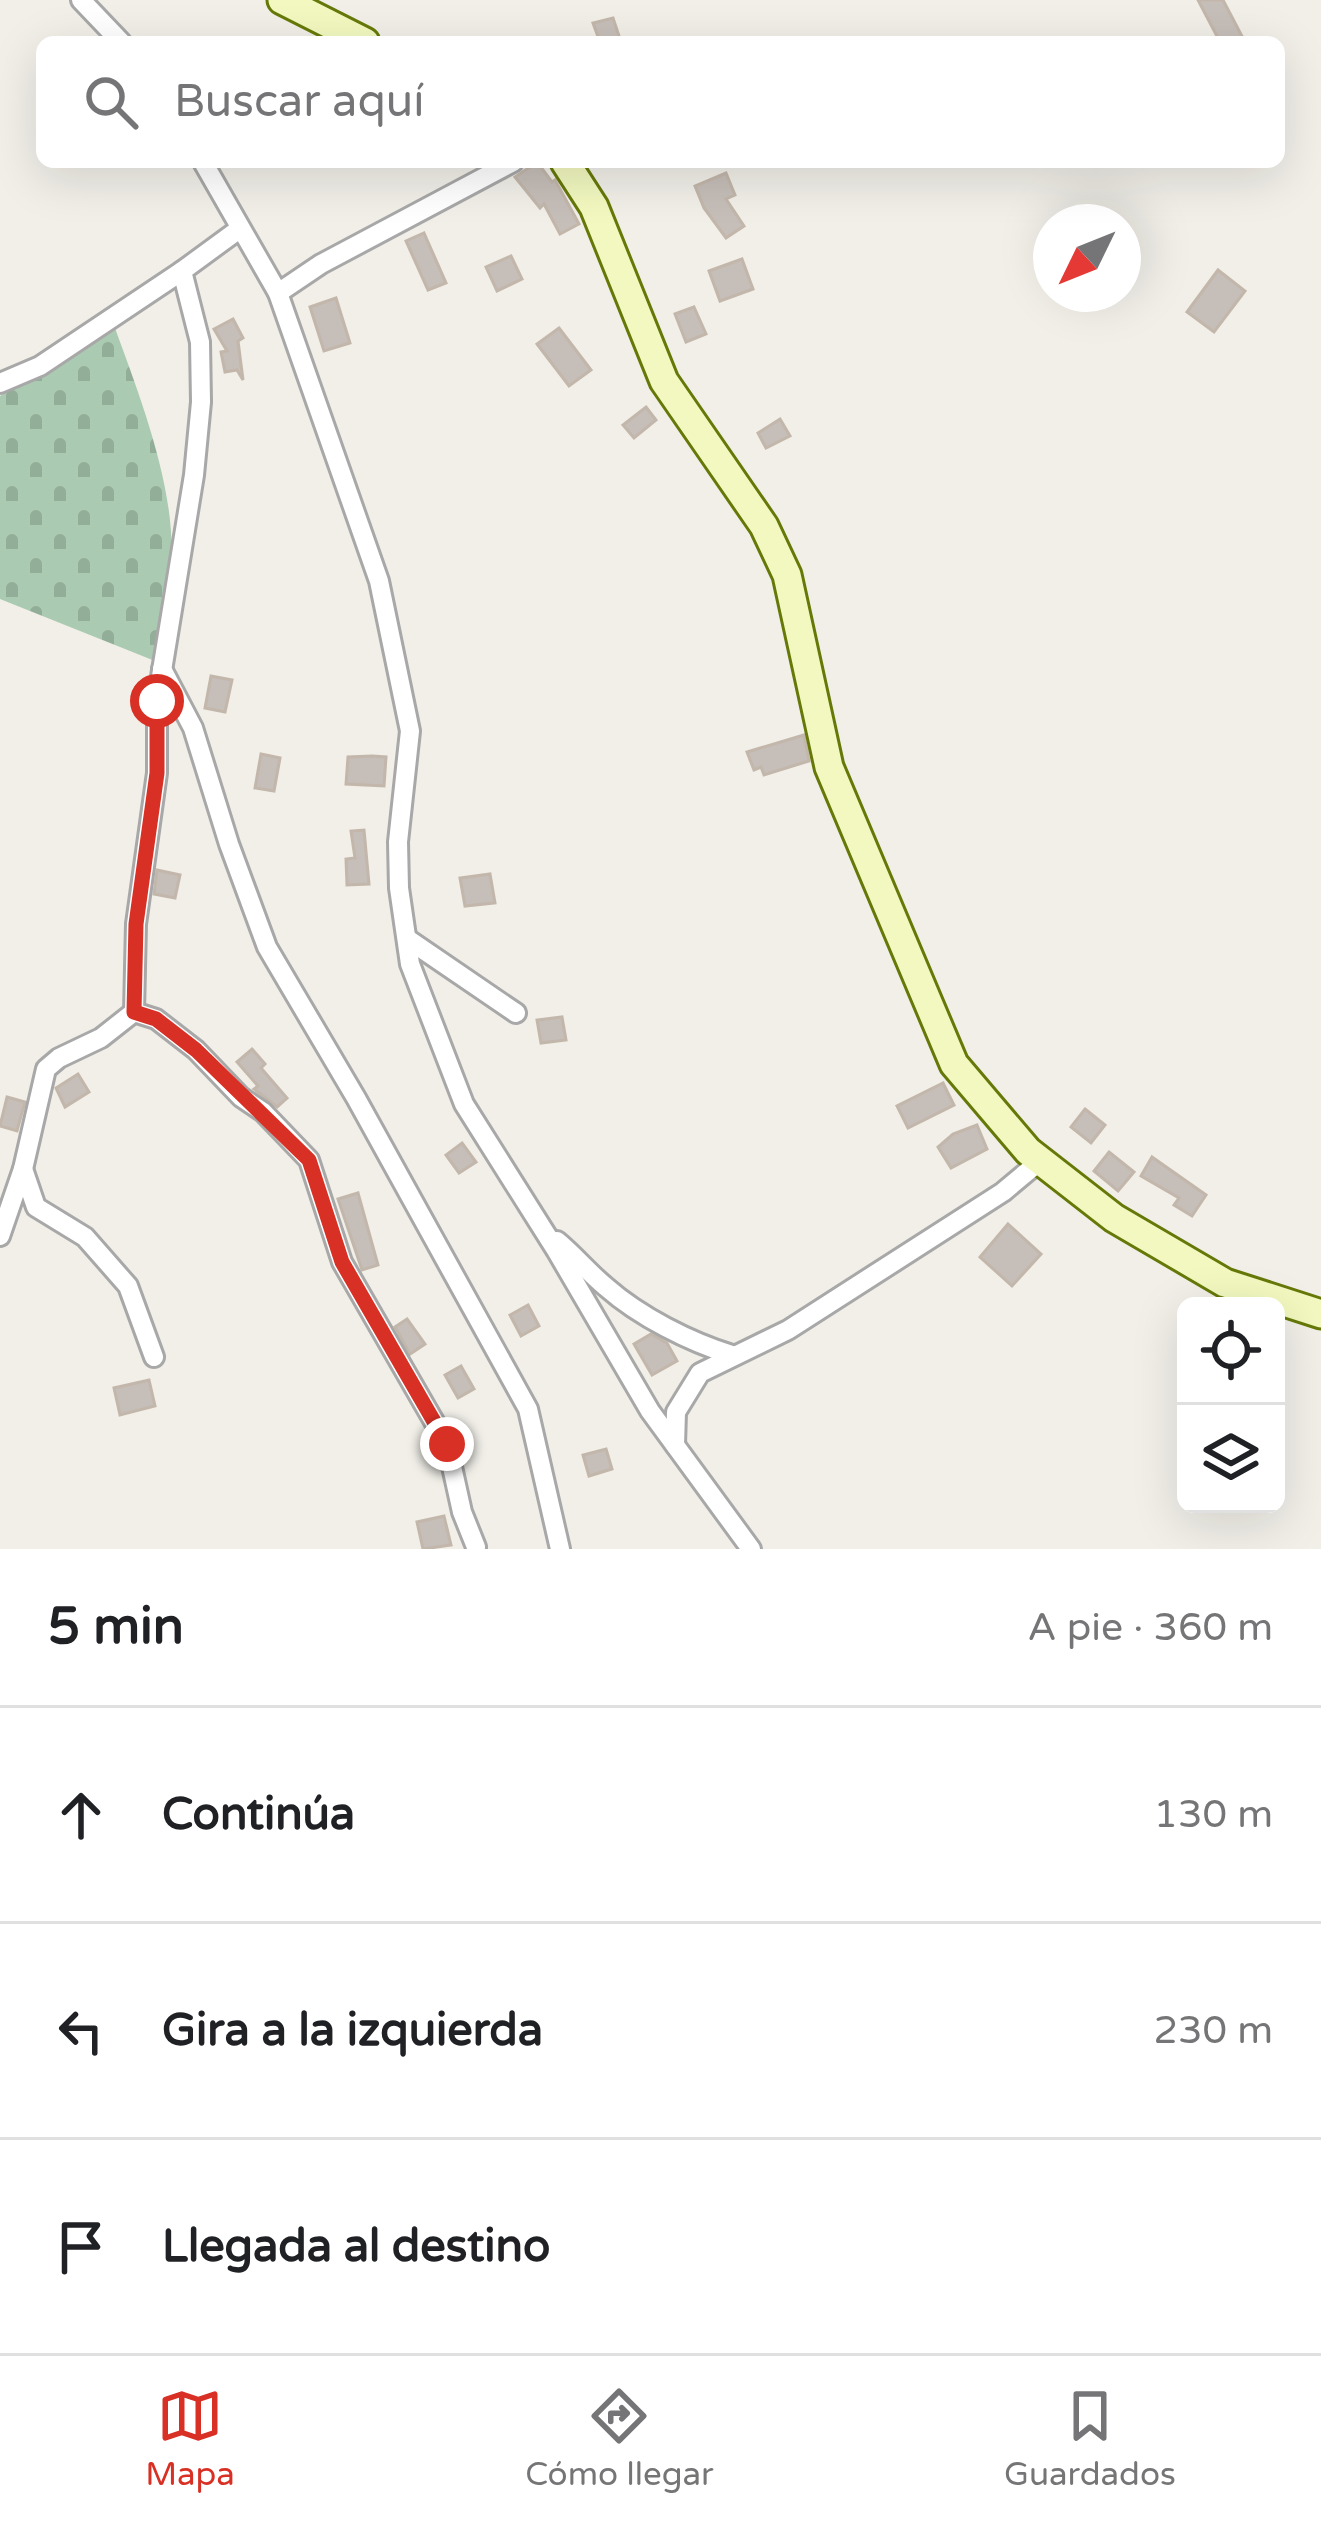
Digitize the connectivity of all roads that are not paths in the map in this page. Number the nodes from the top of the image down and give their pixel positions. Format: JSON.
{"nodes":[{"id":1,"x":81,"y":0,"type":"edge"},
{"id":2,"x":282,"y":0,"type":"edge"},
{"id":3,"x":115,"y":36,"type":"edge"},
{"id":4,"x":353,"y":36,"type":"edge"},
{"id":5,"x":205,"y":168,"type":"edge"},
{"id":6,"x":502,"y":168,"type":"edge"},
{"id":7,"x":569,"y":168,"type":"edge"},
{"id":8,"x":238,"y":230,"type":"junction"},
{"id":9,"x":182,"y":271,"type":"junction"},
{"id":10,"x":278,"y":293,"type":"junction"},
{"id":11,"x":0,"y":383,"type":"edge"},
{"id":12,"x":162,"y":668,"type":"junction"},
{"id":13,"x":409,"y":940,"type":"junction"},
{"id":14,"x":134,"y":1012,"type":"junction"},
{"id":15,"x":516,"y":1013,"type":"dead end"},
{"id":16,"x":1040,"y":1161,"type":"junction"},
{"id":17,"x":22,"y":1169,"type":"junction"},
{"id":18,"x":543,"y":1229,"type":"junction"},
{"id":19,"x":0,"y":1236,"type":"edge"},
{"id":20,"x":1321,"y":1314,"type":"edge"},
{"id":21,"x":732,"y":1355,"type":"junction"},
{"id":22,"x":154,"y":1357,"type":"dead end"},
{"id":23,"x":675,"y":1445,"type":"junction"},
{"id":24,"x":476,"y":1547,"type":"edge"},
{"id":25,"x":560,"y":1549,"type":"edge"},
{"id":26,"x":751,"y":1549,"type":"edge"}],
"edges":[{"from":1,"to":3,"type":"street"},
{"from":2,"to":4,"type":"street"},
{"from":5,"to":8,"type":"street"},
{"from":6,"to":10,"type":"street"},
{"from":7,"to":16,"type":"street"},
{"from":8,"to":9,"type":"street"},
{"from":8,"to":10,"type":"street"},
{"from":9,"to":11,"type":"street"},
{"from":9,"to":12,"type":"street"},
{"from":10,"to":13,"type":"street"},
{"from":12,"to":14,"type":"street"},
{"from":12,"to":25,"type":"street"},
{"from":13,"to":15,"type":"street"},
{"from":13,"to":18,"type":"street"},
{"from":14,"to":17,"type":"street"},
{"from":14,"to":24,"type":"street"},
{"from":16,"to":20,"type":"street"},
{"from":16,"to":21,"type":"street"},
{"from":17,"to":19,"type":"street"},
{"from":17,"to":22,"type":"street"},
{"from":18,"to":21,"type":"street"},
{"from":18,"to":23,"type":"street"},
{"from":21,"to":23,"type":"street"},
{"from":23,"to":26,"type":"street"}]}
